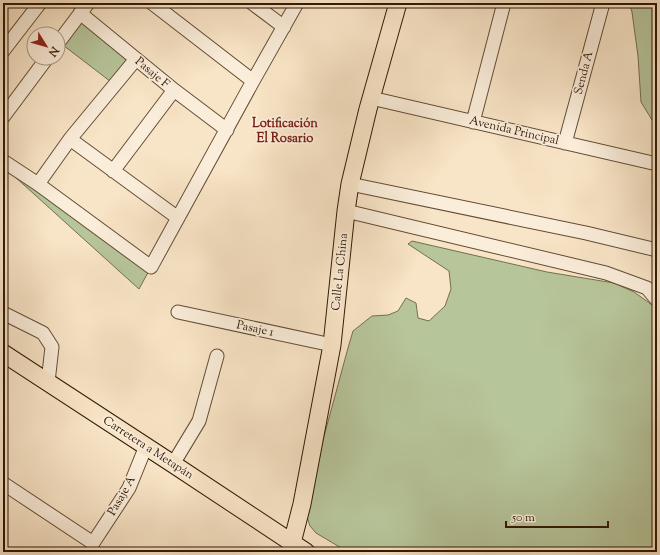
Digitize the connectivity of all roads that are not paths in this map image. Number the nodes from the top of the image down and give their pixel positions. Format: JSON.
{"nodes":[{"id":1,"x":152,"y":3,"type":"edge"},
{"id":2,"x":252,"y":3,"type":"edge"},
{"id":3,"x":297,"y":3,"type":"edge"},
{"id":4,"x":398,"y":3,"type":"edge"},
{"id":5,"x":504,"y":3,"type":"edge"},
{"id":6,"x":603,"y":3,"type":"edge"},
{"id":7,"x":35,"y":5,"type":"edge"},
{"id":8,"x":84,"y":8,"type":"edge"},
{"id":9,"x":284,"y":27,"type":"junction"},
{"id":10,"x":66,"y":32,"type":"edge"},
{"id":11,"x":3,"y":51,"type":"edge"},
{"id":12,"x":136,"y":59,"type":"junction"},
{"id":13,"x":41,"y":66,"type":"edge"},
{"id":14,"x":253,"y":82,"type":"junction"},
{"id":15,"x":174,"y":90,"type":"junction"},
{"id":16,"x":371,"y":98,"type":"junction"},
{"id":17,"x":3,"y":117,"type":"edge"},
{"id":18,"x":473,"y":122,"type":"junction"},
{"id":19,"x":227,"y":130,"type":"junction"},
{"id":20,"x":70,"y":139,"type":"junction"},
{"id":21,"x":565,"y":143,"type":"junction"},
{"id":22,"x":3,"y":161,"type":"edge"},
{"id":23,"x":657,"y":164,"type":"edge"},
{"id":24,"x":113,"y":171,"type":"junction"},
{"id":25,"x":38,"y":184,"type":"junction"},
{"id":26,"x":350,"y":184,"type":"junction"},
{"id":27,"x":346,"y":211,"type":"junction"},
{"id":28,"x":178,"y":218,"type":"junction"},
{"id":29,"x":657,"y":250,"type":"edge"},
{"id":30,"x":657,"y":300,"type":"edge"},
{"id":31,"x":178,"y":312,"type":"dead end"},
{"id":32,"x":3,"y":313,"type":"edge"},
{"id":33,"x":332,"y":345,"type":"junction"},
{"id":34,"x":3,"y":354,"type":"edge"},
{"id":35,"x":217,"y":356,"type":"dead end"},
{"id":36,"x":48,"y":382,"type":"junction"},
{"id":37,"x":146,"y":446,"type":"junction"},
{"id":38,"x":173,"y":464,"type":"junction"},
{"id":39,"x":4,"y":484,"type":"dead end"},
{"id":40,"x":296,"y":549,"type":"edge"}],
"edges":[{"from":1,"to":14,"type":"street"},
{"from":2,"to":9,"type":"street"},
{"from":3,"to":9,"type":"street"},
{"from":4,"to":16,"type":"main road","name":"Calle La China"},
{"from":5,"to":18,"type":"street"},
{"from":6,"to":21,"type":"street","name":"Senda A"},
{"from":7,"to":11,"type":"street"},
{"from":8,"to":10,"type":"street"},
{"from":8,"to":12,"type":"street","name":"Pasaje F"},
{"from":9,"to":14,"type":"street"},
{"from":12,"to":15,"type":"street","name":"Pasaje F"},
{"from":12,"to":20,"type":"street"},
{"from":13,"to":17,"type":"street"},
{"from":14,"to":19,"type":"street"},
{"from":15,"to":19,"type":"street","name":"Pasaje F"},
{"from":15,"to":24,"type":"street"},
{"from":16,"to":18,"type":"street","name":"Avenida Principal"},
{"from":16,"to":26,"type":"main road","name":"Calle La China"},
{"from":18,"to":21,"type":"street","name":"Avenida Principal"},
{"from":19,"to":28,"type":"street"},
{"from":20,"to":24,"type":"street"},
{"from":20,"to":25,"type":"street"},
{"from":21,"to":23,"type":"street","name":"Avenida Principal"},
{"from":22,"to":25,"type":"street"},
{"from":24,"to":28,"type":"street"},
{"from":25,"to":28,"type":"street"},
{"from":26,"to":27,"type":"main road","name":"Calle La China"},
{"from":26,"to":29,"type":"street"},
{"from":27,"to":30,"type":"street"},
{"from":27,"to":33,"type":"main road","name":"Calle La China"},
{"from":31,"to":33,"type":"street","name":"Pasaje 1"},
{"from":32,"to":36,"type":"street"},
{"from":33,"to":40,"type":"main road","name":"Calle La China"},
{"from":34,"to":36,"type":"main road","name":"Carretera a Metapán"},
{"from":35,"to":38,"type":"street"},
{"from":36,"to":37,"type":"main road","name":"Carretera a Metapán"},
{"from":37,"to":38,"type":"main road","name":"Carretera a Metapán"},
{"from":37,"to":39,"type":"street","name":"Pasaje A"},
{"from":38,"to":40,"type":"main road","name":"Carretera a Metapán"}]}
